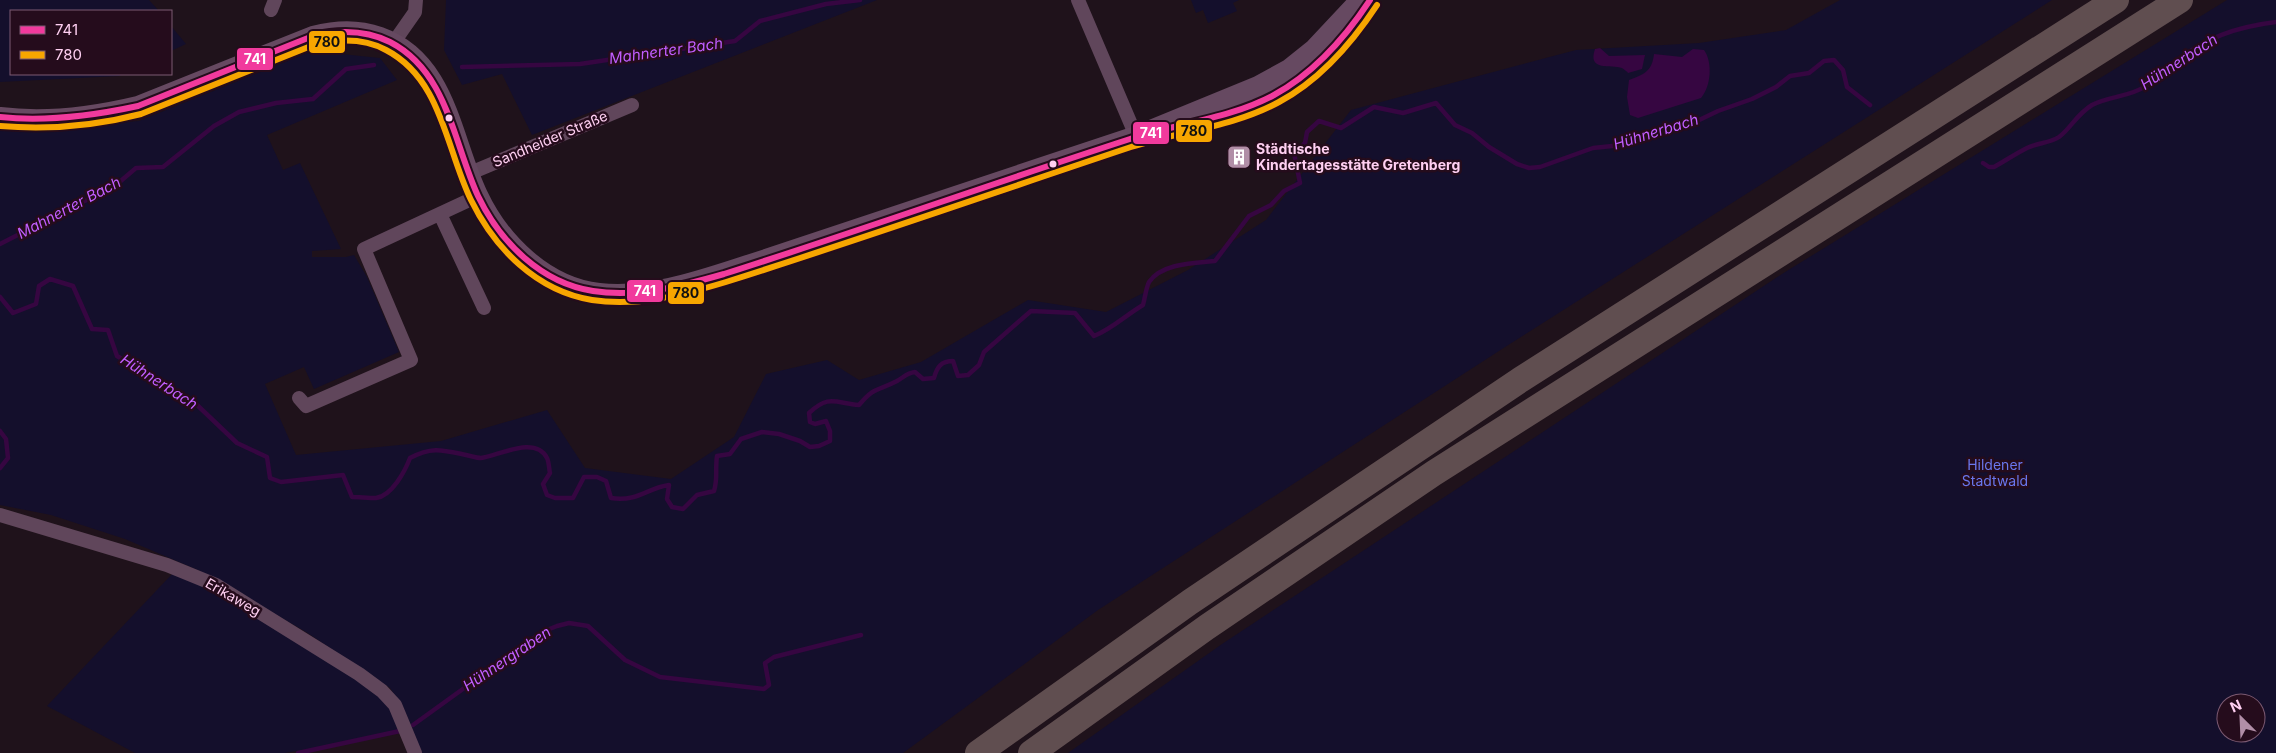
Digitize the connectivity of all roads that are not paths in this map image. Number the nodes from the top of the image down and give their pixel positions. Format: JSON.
{"nodes":[{"id":1,"x":416,"y":0,"type":"edge"},
{"id":2,"x":1078,"y":0,"type":"edge"},
{"id":3,"x":1360,"y":0,"type":"edge"},
{"id":4,"x":1370,"y":0,"type":"edge"},
{"id":5,"x":2116,"y":0,"type":"edge"},
{"id":6,"x":2180,"y":0,"type":"edge"},
{"id":7,"x":394,"y":42,"type":"junction"},
{"id":8,"x":632,"y":105,"type":"dead end"},
{"id":9,"x":0,"y":117,"type":"edge"},
{"id":10,"x":1136,"y":136,"type":"junction"},
{"id":11,"x":468,"y":174,"type":"junction"},
{"id":12,"x":478,"y":196,"type":"junction"},
{"id":13,"x":440,"y":214,"type":"junction"},
{"id":14,"x":484,"y":308,"type":"dead end"},
{"id":15,"x":299,"y":398,"type":"dead end"},
{"id":16,"x":0,"y":514,"type":"edge"},
{"id":17,"x":415,"y":753,"type":"edge"},
{"id":18,"x":978,"y":753,"type":"edge"},
{"id":19,"x":1031,"y":753,"type":"edge"}],
"edges":[{"from":1,"to":7,"type":"street"},
{"from":2,"to":10,"type":"street"},
{"from":3,"to":10,"type":"street"},
{"from":4,"to":10,"type":"street"},
{"from":5,"to":18,"type":"highway"},
{"from":6,"to":19,"type":"highway"},
{"from":7,"to":9,"type":"street"},
{"from":7,"to":11,"type":"street"},
{"from":8,"to":11,"type":"street","name":"Sandheider Straße"},
{"from":10,"to":12,"type":"street"},
{"from":11,"to":12,"type":"street"},
{"from":12,"to":13,"type":"street"},
{"from":13,"to":14,"type":"street"},
{"from":13,"to":15,"type":"street"},
{"from":16,"to":17,"type":"street","name":"Erikaweg"}]}
